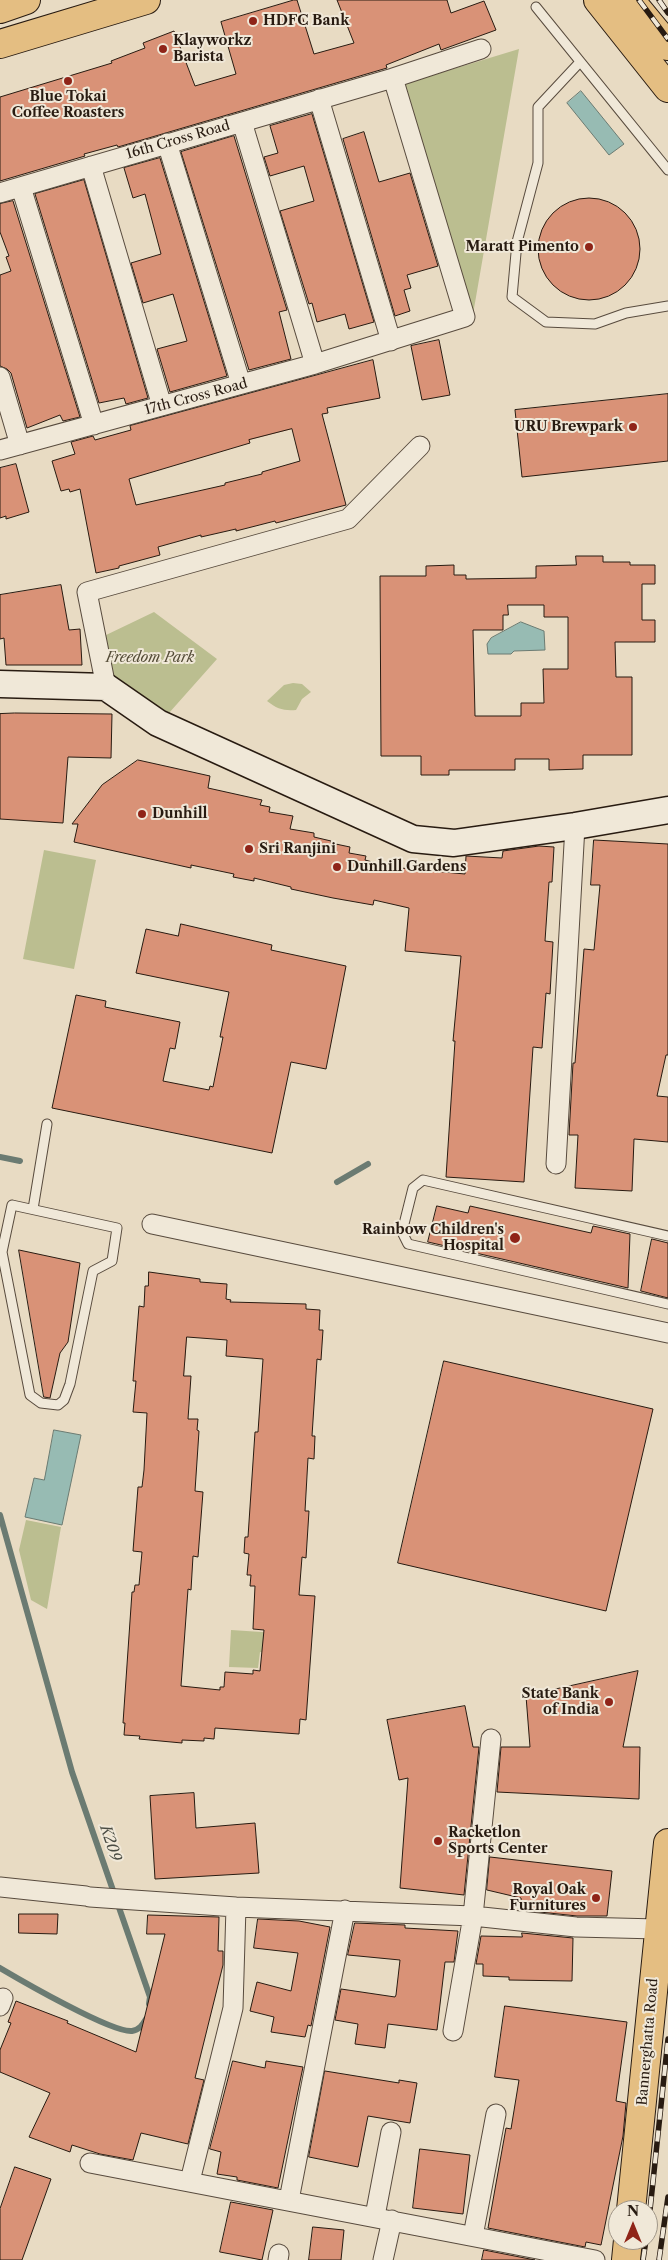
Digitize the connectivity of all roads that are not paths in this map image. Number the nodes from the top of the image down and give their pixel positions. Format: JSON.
{"nodes":[{"id":1,"x":26,"y":0,"type":"edge"},
{"id":2,"x":146,"y":0,"type":"edge"},
{"id":3,"x":598,"y":0,"type":"edge"},
{"id":4,"x":630,"y":0,"type":"edge"},
{"id":5,"x":536,"y":7,"type":"dead end"},
{"id":6,"x":0,"y":9,"type":"edge"},
{"id":7,"x":0,"y":44,"type":"edge"},
{"id":8,"x":668,"y":46,"type":"edge"},
{"id":9,"x":481,"y":50,"type":"dead end"},
{"id":10,"x":580,"y":62,"type":"junction"},
{"id":11,"x":393,"y":78,"type":"junction"},
{"id":12,"x":668,"y":88,"type":"edge"},
{"id":13,"x":319,"y":99,"type":"junction"},
{"id":14,"x":242,"y":122,"type":"junction"},
{"id":15,"x":167,"y":143,"type":"junction"},
{"id":16,"x":91,"y":166,"type":"junction"},
{"id":17,"x":668,"y":170,"type":"edge"},
{"id":18,"x":21,"y":187,"type":"junction"},
{"id":19,"x":0,"y":193,"type":"edge"},
{"id":20,"x":668,"y":306,"type":"edge"},
{"id":21,"x":391,"y":341,"type":"junction"},
{"id":22,"x":315,"y":364,"type":"junction"},
{"id":23,"x":0,"y":377,"type":"edge"},
{"id":24,"x":241,"y":384,"type":"junction"},
{"id":25,"x":162,"y":406,"type":"junction"},
{"id":26,"x":94,"y":425,"type":"junction"},
{"id":27,"x":20,"y":445,"type":"junction"},
{"id":28,"x":420,"y":446,"type":"dead end"},
{"id":29,"x":0,"y":450,"type":"edge"},
{"id":30,"x":0,"y":684,"type":"edge"},
{"id":31,"x":106,"y":687,"type":"junction"},
{"id":32,"x":668,"y":810,"type":"edge"},
{"id":33,"x":575,"y":826,"type":"junction"},
{"id":34,"x":47,"y":1124,"type":"dead end"},
{"id":35,"x":556,"y":1164,"type":"dead end"},
{"id":36,"x":33,"y":1209,"type":"junction"},
{"id":37,"x":152,"y":1224,"type":"dead end"},
{"id":38,"x":668,"y":1236,"type":"edge"},
{"id":39,"x":668,"y":1304,"type":"edge"},
{"id":40,"x":668,"y":1333,"type":"edge"},
{"id":41,"x":491,"y":1739,"type":"dead end"},
{"id":42,"x":668,"y":1844,"type":"edge"},
{"id":43,"x":0,"y":1887,"type":"edge"},
{"id":44,"x":236,"y":1907,"type":"junction"},
{"id":45,"x":345,"y":1910,"type":"junction"},
{"id":46,"x":473,"y":1916,"type":"junction"},
{"id":47,"x":658,"y":1929,"type":"junction"},
{"id":48,"x":453,"y":2031,"type":"dead end"},
{"id":49,"x":496,"y":2114,"type":"dead end"},
{"id":50,"x":391,"y":2132,"type":"dead end"},
{"id":51,"x":90,"y":2163,"type":"dead end"},
{"id":52,"x":190,"y":2181,"type":"junction"},
{"id":53,"x":289,"y":2200,"type":"junction"},
{"id":54,"x":632,"y":2200,"type":"edge"},
{"id":55,"x":383,"y":2218,"type":"junction"},
{"id":56,"x":473,"y":2236,"type":"junction"},
{"id":57,"x":383,"y":2260,"type":"edge"},
{"id":58,"x":594,"y":2260,"type":"edge"}],
"edges":[{"from":1,"to":6,"type":"main road"},
{"from":2,"to":7,"type":"main road"},
{"from":3,"to":12,"type":"main road"},
{"from":4,"to":8,"type":"main road"},
{"from":5,"to":10,"type":"lane"},
{"from":9,"to":11,"type":"street","name":"16th Cross Road"},
{"from":10,"to":17,"type":"lane"},
{"from":10,"to":20,"type":"lane"},
{"from":11,"to":13,"type":"street","name":"16th Cross Road"},
{"from":11,"to":21,"type":"street","name":"17th Cross Road"},
{"from":13,"to":14,"type":"street","name":"16th Cross Road"},
{"from":13,"to":21,"type":"street"},
{"from":14,"to":15,"type":"street","name":"16th Cross Road"},
{"from":14,"to":22,"type":"street"},
{"from":15,"to":16,"type":"street","name":"16th Cross Road"},
{"from":15,"to":24,"type":"street"},
{"from":16,"to":18,"type":"street","name":"16th Cross Road"},
{"from":16,"to":25,"type":"street"},
{"from":18,"to":19,"type":"street","name":"16th Cross Road"},
{"from":18,"to":26,"type":"street"},
{"from":21,"to":22,"type":"street","name":"17th Cross Road"},
{"from":22,"to":24,"type":"street","name":"17th Cross Road"},
{"from":23,"to":27,"type":"street"},
{"from":24,"to":25,"type":"street","name":"17th Cross Road"},
{"from":25,"to":26,"type":"street","name":"17th Cross Road"},
{"from":26,"to":27,"type":"street","name":"17th Cross Road"},
{"from":27,"to":29,"type":"street","name":"17th Cross Road"},
{"from":28,"to":31,"type":"street"},
{"from":30,"to":31,"type":"street"},
{"from":31,"to":33,"type":"street"},
{"from":32,"to":33,"type":"street"},
{"from":33,"to":35,"type":"street"},
{"from":34,"to":36,"type":"lane"},
{"from":36,"to":36,"type":"lane"},
{"from":37,"to":40,"type":"street"},
{"from":38,"to":39,"type":"lane"},
{"from":41,"to":46,"type":"street"},
{"from":42,"to":47,"type":"main road","name":"Bannerghatta Road"},
{"from":43,"to":44,"type":"street"},
{"from":44,"to":45,"type":"street"},
{"from":44,"to":52,"type":"street"},
{"from":45,"to":46,"type":"street"},
{"from":45,"to":53,"type":"street"},
{"from":46,"to":47,"type":"street"},
{"from":46,"to":48,"type":"street"},
{"from":47,"to":54,"type":"main road","name":"Bannerghatta Road"},
{"from":49,"to":56,"type":"street"},
{"from":50,"to":55,"type":"street"},
{"from":51,"to":52,"type":"street"},
{"from":52,"to":53,"type":"street"},
{"from":53,"to":55,"type":"street"},
{"from":55,"to":56,"type":"street"},
{"from":55,"to":57,"type":"street"},
{"from":56,"to":58,"type":"street"}]}
